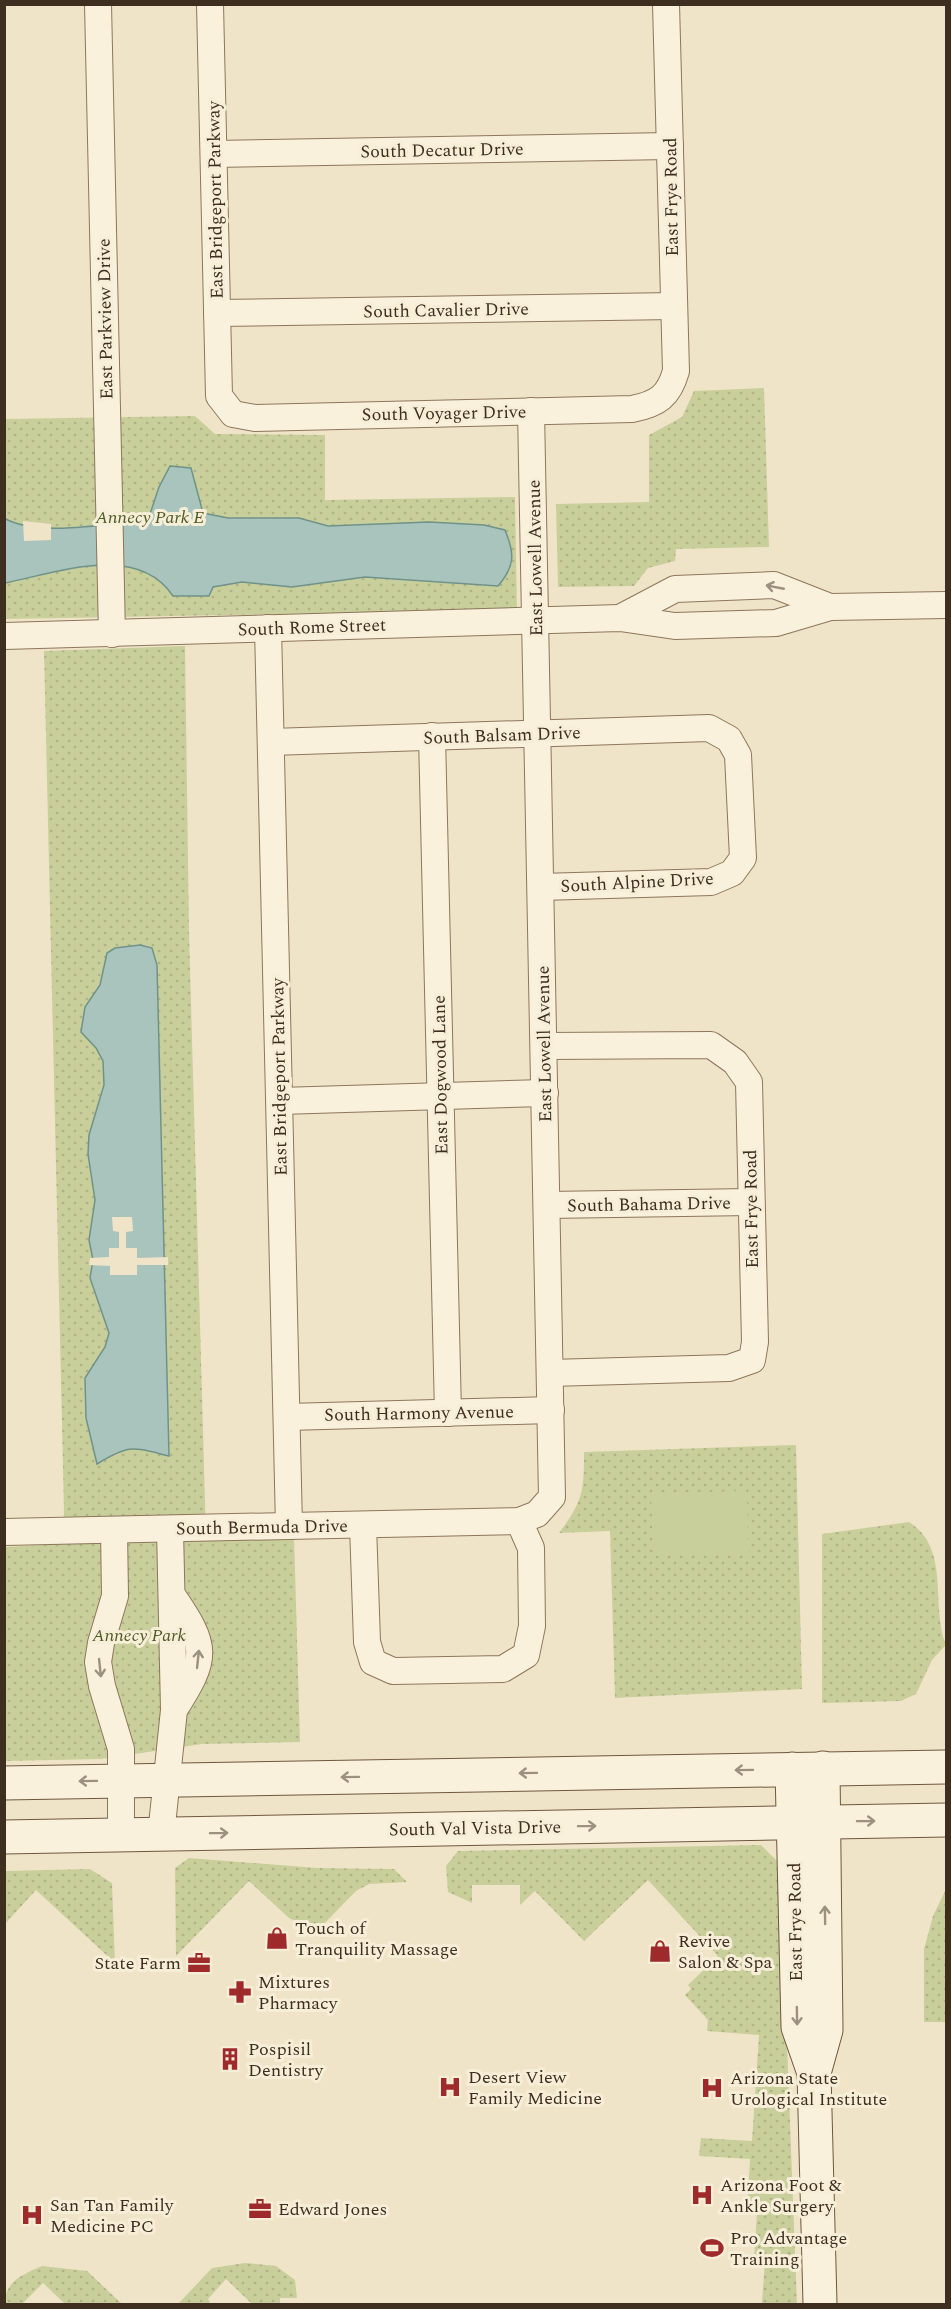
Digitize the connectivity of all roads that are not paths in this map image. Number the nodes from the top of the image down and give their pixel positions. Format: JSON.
{"nodes":[{"id":1,"x":98,"y":4,"type":"edge"},
{"id":2,"x":210,"y":4,"type":"edge"},
{"id":3,"x":666,"y":4,"type":"edge"},
{"id":4,"x":670,"y":146,"type":"junction"},
{"id":5,"x":214,"y":154,"type":"junction"},
{"id":6,"x":674,"y":306,"type":"junction"},
{"id":7,"x":217,"y":313,"type":"junction"},
{"id":8,"x":671,"y":388,"type":"joint"},
{"id":9,"x":219,"y":396,"type":"joint"},
{"id":10,"x":531,"y":411,"type":"junction"},
{"id":11,"x":946,"y":605,"type":"edge"},
{"id":12,"x":830,"y":607,"type":"junction"},
{"id":13,"x":620,"y":618,"type":"junction"},
{"id":14,"x":536,"y":620,"type":"junction"},
{"id":15,"x":268,"y":628,"type":"junction"},
{"id":16,"x":112,"y":634,"type":"junction"},
{"id":17,"x":4,"y":636,"type":"edge"},
{"id":18,"x":538,"y":734,"type":"junction"},
{"id":19,"x":432,"y":736,"type":"junction"},
{"id":20,"x":271,"y":742,"type":"junction"},
{"id":21,"x":732,"y":873,"type":"joint"},
{"id":22,"x":541,"y":886,"type":"junction"},
{"id":23,"x":544,"y":1046,"type":"junction"},
{"id":24,"x":545,"y":1093,"type":"junction"},
{"id":25,"x":441,"y":1097,"type":"junction"},
{"id":26,"x":280,"y":1101,"type":"junction"},
{"id":27,"x":751,"y":1202,"type":"junction"},
{"id":28,"x":547,"y":1205,"type":"junction"},
{"id":29,"x":550,"y":1373,"type":"junction"},
{"id":30,"x":551,"y":1410,"type":"junction"},
{"id":31,"x":448,"y":1413,"type":"junction"},
{"id":32,"x":287,"y":1417,"type":"junction"},
{"id":33,"x":519,"y":1521,"type":"junction"},
{"id":34,"x":363,"y":1525,"type":"junction"},
{"id":35,"x":289,"y":1526,"type":"junction"},
{"id":36,"x":170,"y":1529,"type":"junction"},
{"id":37,"x":114,"y":1530,"type":"junction"},
{"id":38,"x":4,"y":1532,"type":"edge"},
{"id":39,"x":946,"y":1767,"type":"edge"},
{"id":40,"x":808,"y":1768,"type":"junction"},
{"id":41,"x":167,"y":1779,"type":"junction"},
{"id":42,"x":120,"y":1780,"type":"junction"},
{"id":43,"x":4,"y":1783,"type":"edge"},
{"id":44,"x":946,"y":1820,"type":"edge"},
{"id":45,"x":808,"y":1822,"type":"junction"},
{"id":46,"x":161,"y":1834,"type":"junction"},
{"id":47,"x":121,"y":1835,"type":"junction"},
{"id":48,"x":4,"y":1837,"type":"edge"},
{"id":49,"x":820,"y":2304,"type":"edge"}],
"edges":[{"from":1,"to":16,"type":"street","name":"East Parkview Drive"},
{"from":2,"to":5,"type":"street","name":"East Bridgeport Parkway"},
{"from":3,"to":4,"type":"street","name":"East Frye Road"},
{"from":4,"to":5,"type":"street","name":"South Decatur Drive"},
{"from":4,"to":6,"type":"street","name":"East Frye Road"},
{"from":5,"to":7,"type":"street","name":"East Bridgeport Parkway"},
{"from":6,"to":7,"type":"street","name":"South Cavalier Drive"},
{"from":6,"to":8,"type":"street","name":"East Frye Road"},
{"from":7,"to":9,"type":"street","name":"East Bridgeport Parkway"},
{"from":8,"to":10,"type":"street","name":"South Voyager Drive"},
{"from":9,"to":10,"type":"street","name":"South Voyager Drive"},
{"from":10,"to":14,"type":"street","name":"East Lowell Avenue"},
{"from":11,"to":12,"type":"street","name":"South Rome Street"},
{"from":12,"to":13,"type":"street","name":"South Rome Street"},
{"from":12,"to":13,"type":"street","name":"South Rome Street","one_way":true},
{"from":13,"to":14,"type":"street","name":"South Rome Street"},
{"from":14,"to":15,"type":"street","name":"South Rome Street"},
{"from":14,"to":18,"type":"street","name":"East Lowell Avenue"},
{"from":15,"to":16,"type":"street","name":"South Rome Street"},
{"from":15,"to":20,"type":"street","name":"East Bridgeport Parkway"},
{"from":16,"to":17,"type":"street","name":"South Rome Street"},
{"from":18,"to":19,"type":"street","name":"South Balsam Drive"},
{"from":18,"to":21,"type":"street","name":"South Balsam Drive"},
{"from":18,"to":22,"type":"street","name":"East Lowell Avenue"},
{"from":19,"to":20,"type":"street","name":"South Balsam Drive"},
{"from":19,"to":25,"type":"street","name":"East Dogwood Lane"},
{"from":20,"to":26,"type":"street","name":"East Bridgeport Parkway"},
{"from":21,"to":22,"type":"street","name":"South Alpine Drive"},
{"from":22,"to":23,"type":"street","name":"East Lowell Avenue"},
{"from":23,"to":24,"type":"street","name":"East Lowell Avenue"},
{"from":23,"to":27,"type":"street","name":"East Frye Road"},
{"from":24,"to":25,"type":"street"},
{"from":24,"to":28,"type":"street","name":"East Lowell Avenue"},
{"from":25,"to":26,"type":"street"},
{"from":25,"to":31,"type":"street","name":"East Dogwood Lane"},
{"from":26,"to":32,"type":"street","name":"East Bridgeport Parkway"},
{"from":27,"to":28,"type":"street","name":"South Bahama Drive"},
{"from":27,"to":29,"type":"street","name":"East Frye Road"},
{"from":28,"to":29,"type":"street","name":"East Lowell Avenue"},
{"from":29,"to":30,"type":"street","name":"East Lowell Avenue"},
{"from":30,"to":31,"type":"street","name":"South Harmony Avenue"},
{"from":30,"to":33,"type":"street","name":"East Lowell Avenue"},
{"from":31,"to":32,"type":"street","name":"South Harmony Avenue"},
{"from":32,"to":35,"type":"street","name":"East Bridgeport Parkway"},
{"from":33,"to":34,"type":"street","name":"South Bermuda Drive"},
{"from":33,"to":34,"type":"street"},
{"from":34,"to":35,"type":"street","name":"South Bermuda Drive"},
{"from":35,"to":36,"type":"street","name":"South Bermuda Drive"},
{"from":36,"to":37,"type":"street","name":"South Bermuda Drive"},
{"from":41,"to":36,"type":"street","one_way":true},
{"from":37,"to":38,"type":"street","name":"South Bermuda Drive"},
{"from":37,"to":42,"type":"street","one_way":true},
{"from":39,"to":40,"type":"main road"},
{"from":40,"to":41,"type":"main road","one_way":true},
{"from":40,"to":45,"type":"main road","name":"East Frye Road"},
{"from":41,"to":42,"type":"main road"},
{"from":41,"to":46,"type":"street"},
{"from":42,"to":43,"type":"main road","one_way":true},
{"from":42,"to":47,"type":"street"},
{"from":45,"to":44,"type":"main road","name":"South Val Vista Drive","one_way":true},
{"from":46,"to":45,"type":"main road","name":"South Val Vista Drive","one_way":true},
{"from":45,"to":49,"type":"main road","name":"East Frye Road"},
{"from":46,"to":47,"type":"main road","name":"South Val Vista Drive"},
{"from":47,"to":48,"type":"main road","name":"South Val Vista Drive"}]}
